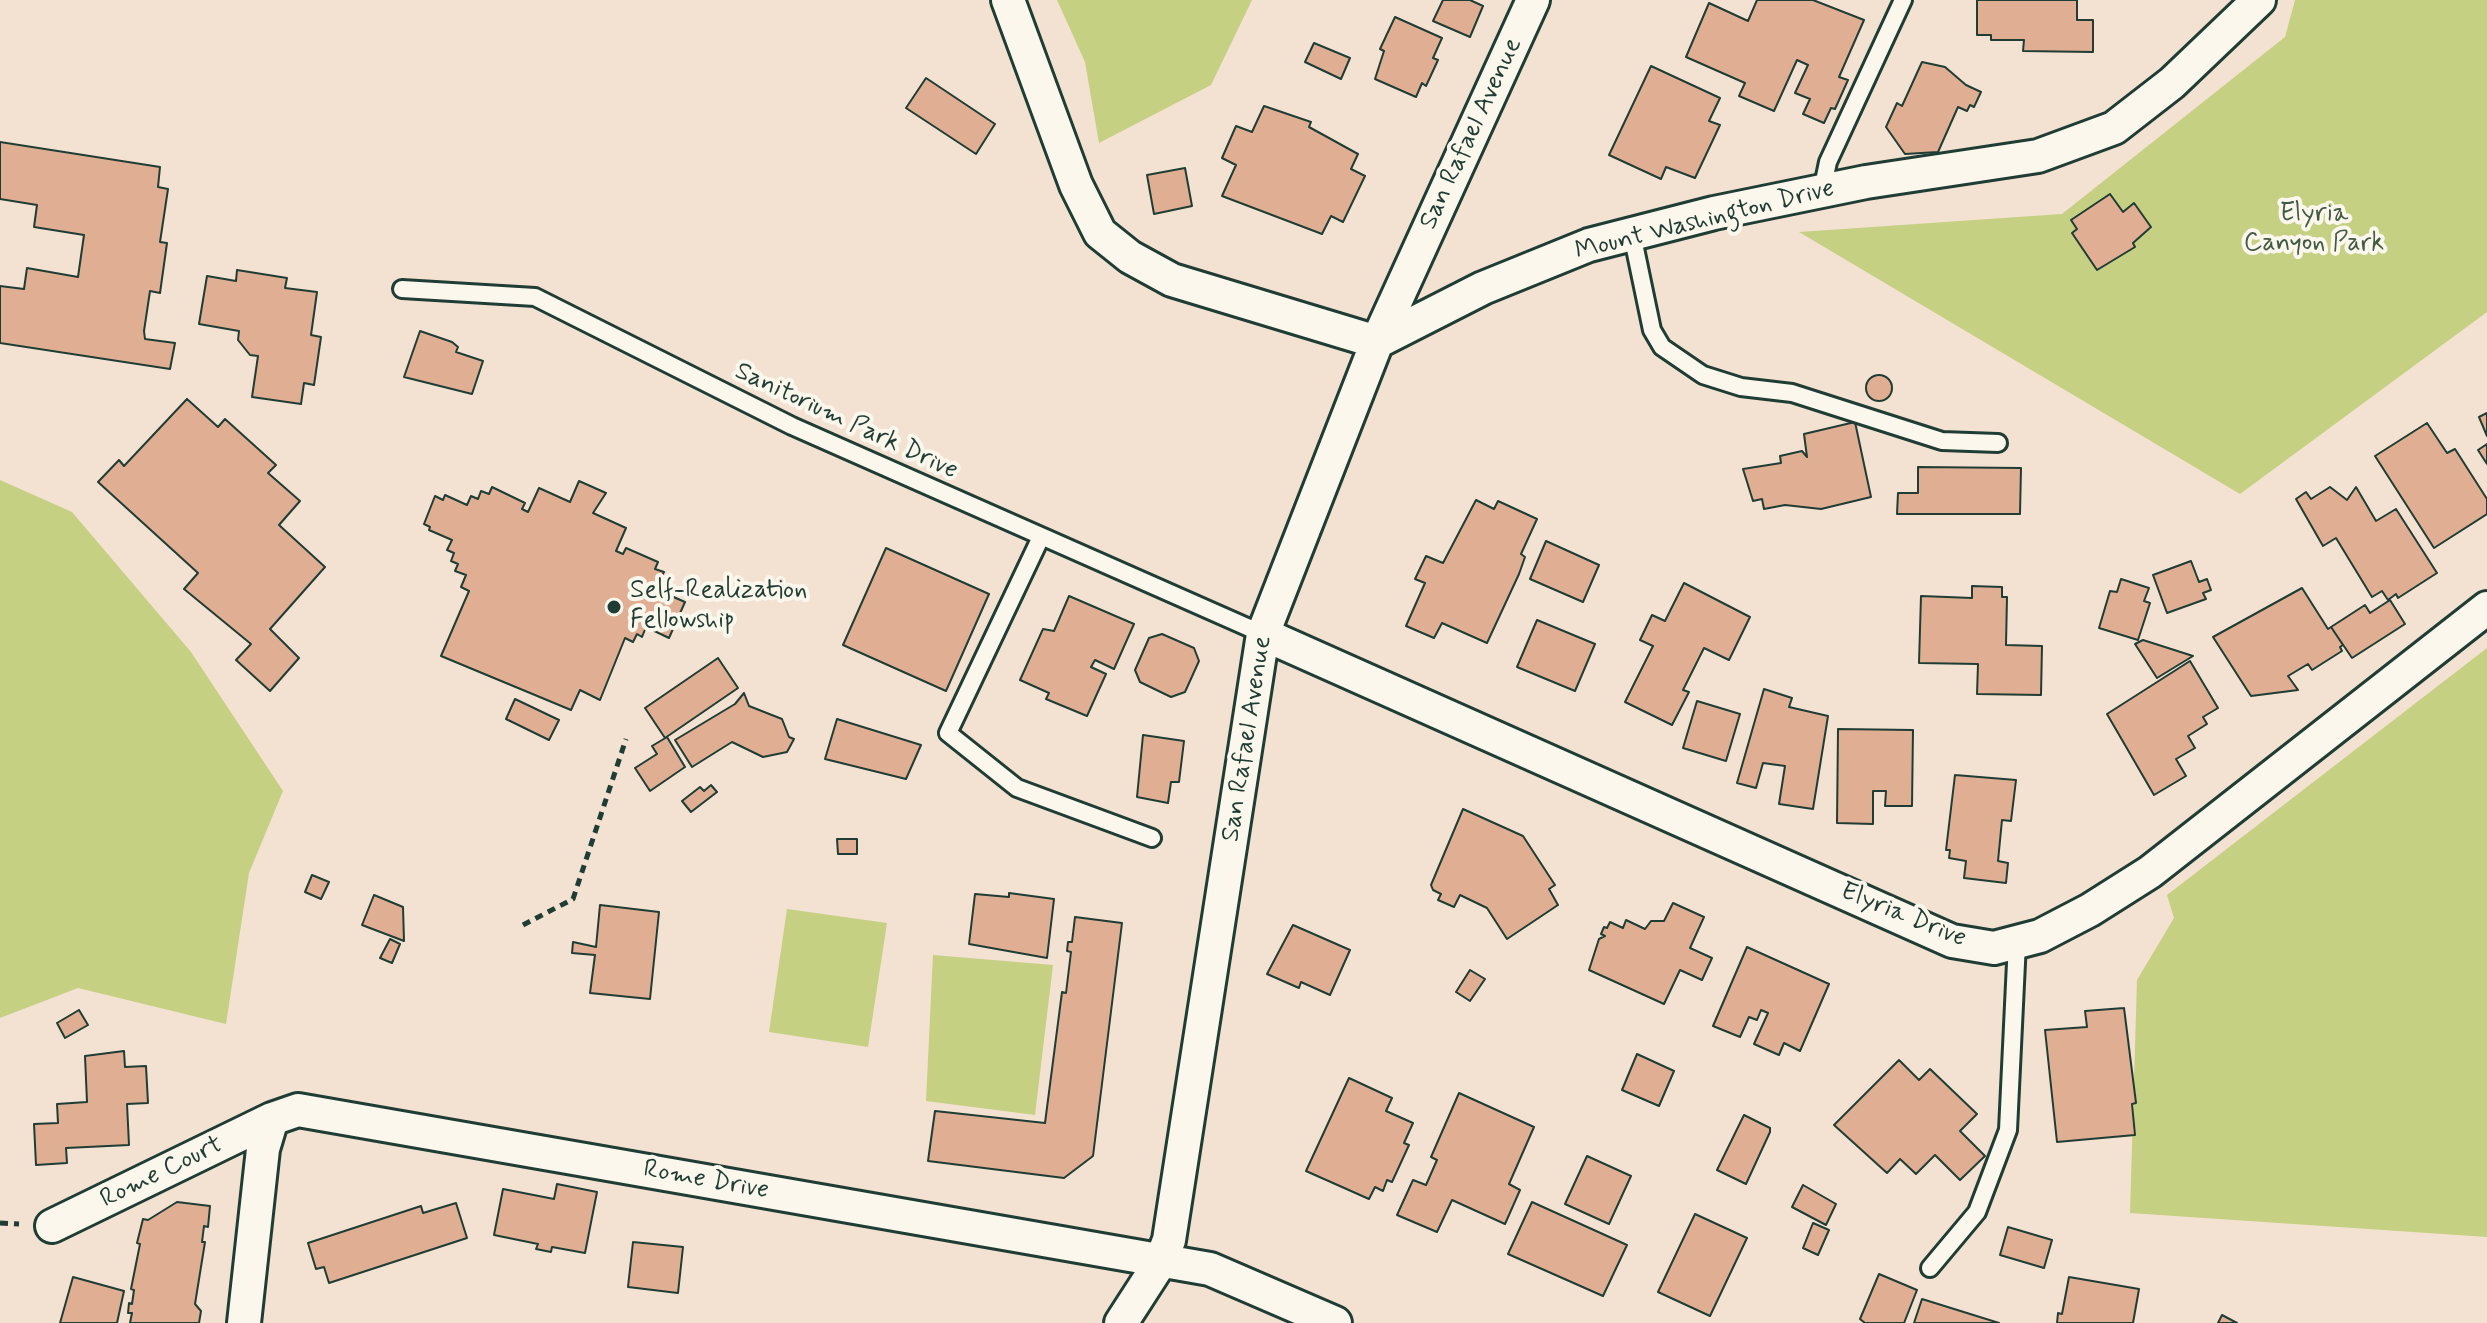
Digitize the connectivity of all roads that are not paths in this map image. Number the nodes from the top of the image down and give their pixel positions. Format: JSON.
{"nodes":[{"id":1,"x":1008,"y":0,"type":"edge"},
{"id":2,"x":1533,"y":0,"type":"edge"},
{"id":3,"x":1903,"y":0,"type":"edge"},
{"id":4,"x":2259,"y":0,"type":"edge"},
{"id":5,"x":1822,"y":191,"type":"junction"},
{"id":6,"x":1632,"y":234,"type":"junction"},
{"id":7,"x":402,"y":289,"type":"dead end"},
{"id":8,"x":1377,"y":342,"type":"junction"},
{"id":9,"x":1998,"y":443,"type":"dead end"},
{"id":10,"x":1041,"y":537,"type":"junction"},
{"id":11,"x":2487,"y":608,"type":"edge"},
{"id":12,"x":1263,"y":634,"type":"junction"},
{"id":13,"x":1152,"y":838,"type":"dead end"},
{"id":14,"x":2017,"y":942,"type":"junction"},
{"id":15,"x":272,"y":1119,"type":"junction"},
{"id":16,"x":52,"y":1226,"type":"dead end"},
{"id":17,"x":1161,"y":1261,"type":"junction"},
{"id":18,"x":1930,"y":1268,"type":"dead end"},
{"id":19,"x":244,"y":1323,"type":"edge"},
{"id":20,"x":1121,"y":1323,"type":"edge"},
{"id":21,"x":1335,"y":1323,"type":"edge"}],
"edges":[{"from":1,"to":8,"type":"street"},
{"from":2,"to":8,"type":"street","name":"San Rafael Avenue"},
{"from":3,"to":5,"type":"lane"},
{"from":4,"to":5,"type":"street","name":"Mount Washington Drive"},
{"from":5,"to":6,"type":"street","name":"Mount Washington Drive"},
{"from":6,"to":8,"type":"street","name":"Mount Washington Drive"},
{"from":6,"to":9,"type":"lane"},
{"from":7,"to":10,"type":"lane","name":"Sanitorium Park Drive"},
{"from":8,"to":12,"type":"street","name":"San Rafael Avenue"},
{"from":10,"to":12,"type":"lane","name":"Sanitorium Park Drive"},
{"from":10,"to":13,"type":"lane"},
{"from":11,"to":14,"type":"street","name":"Elyria Drive"},
{"from":12,"to":14,"type":"street","name":"Elyria Drive"},
{"from":12,"to":17,"type":"street","name":"San Rafael Avenue"},
{"from":14,"to":18,"type":"lane"},
{"from":15,"to":16,"type":"street","name":"Rome Court"},
{"from":15,"to":17,"type":"street","name":"Rome Drive"},
{"from":15,"to":19,"type":"street"},
{"from":17,"to":20,"type":"street","name":"San Rafael Avenue"},
{"from":17,"to":21,"type":"street","name":"Rome Drive"}]}
